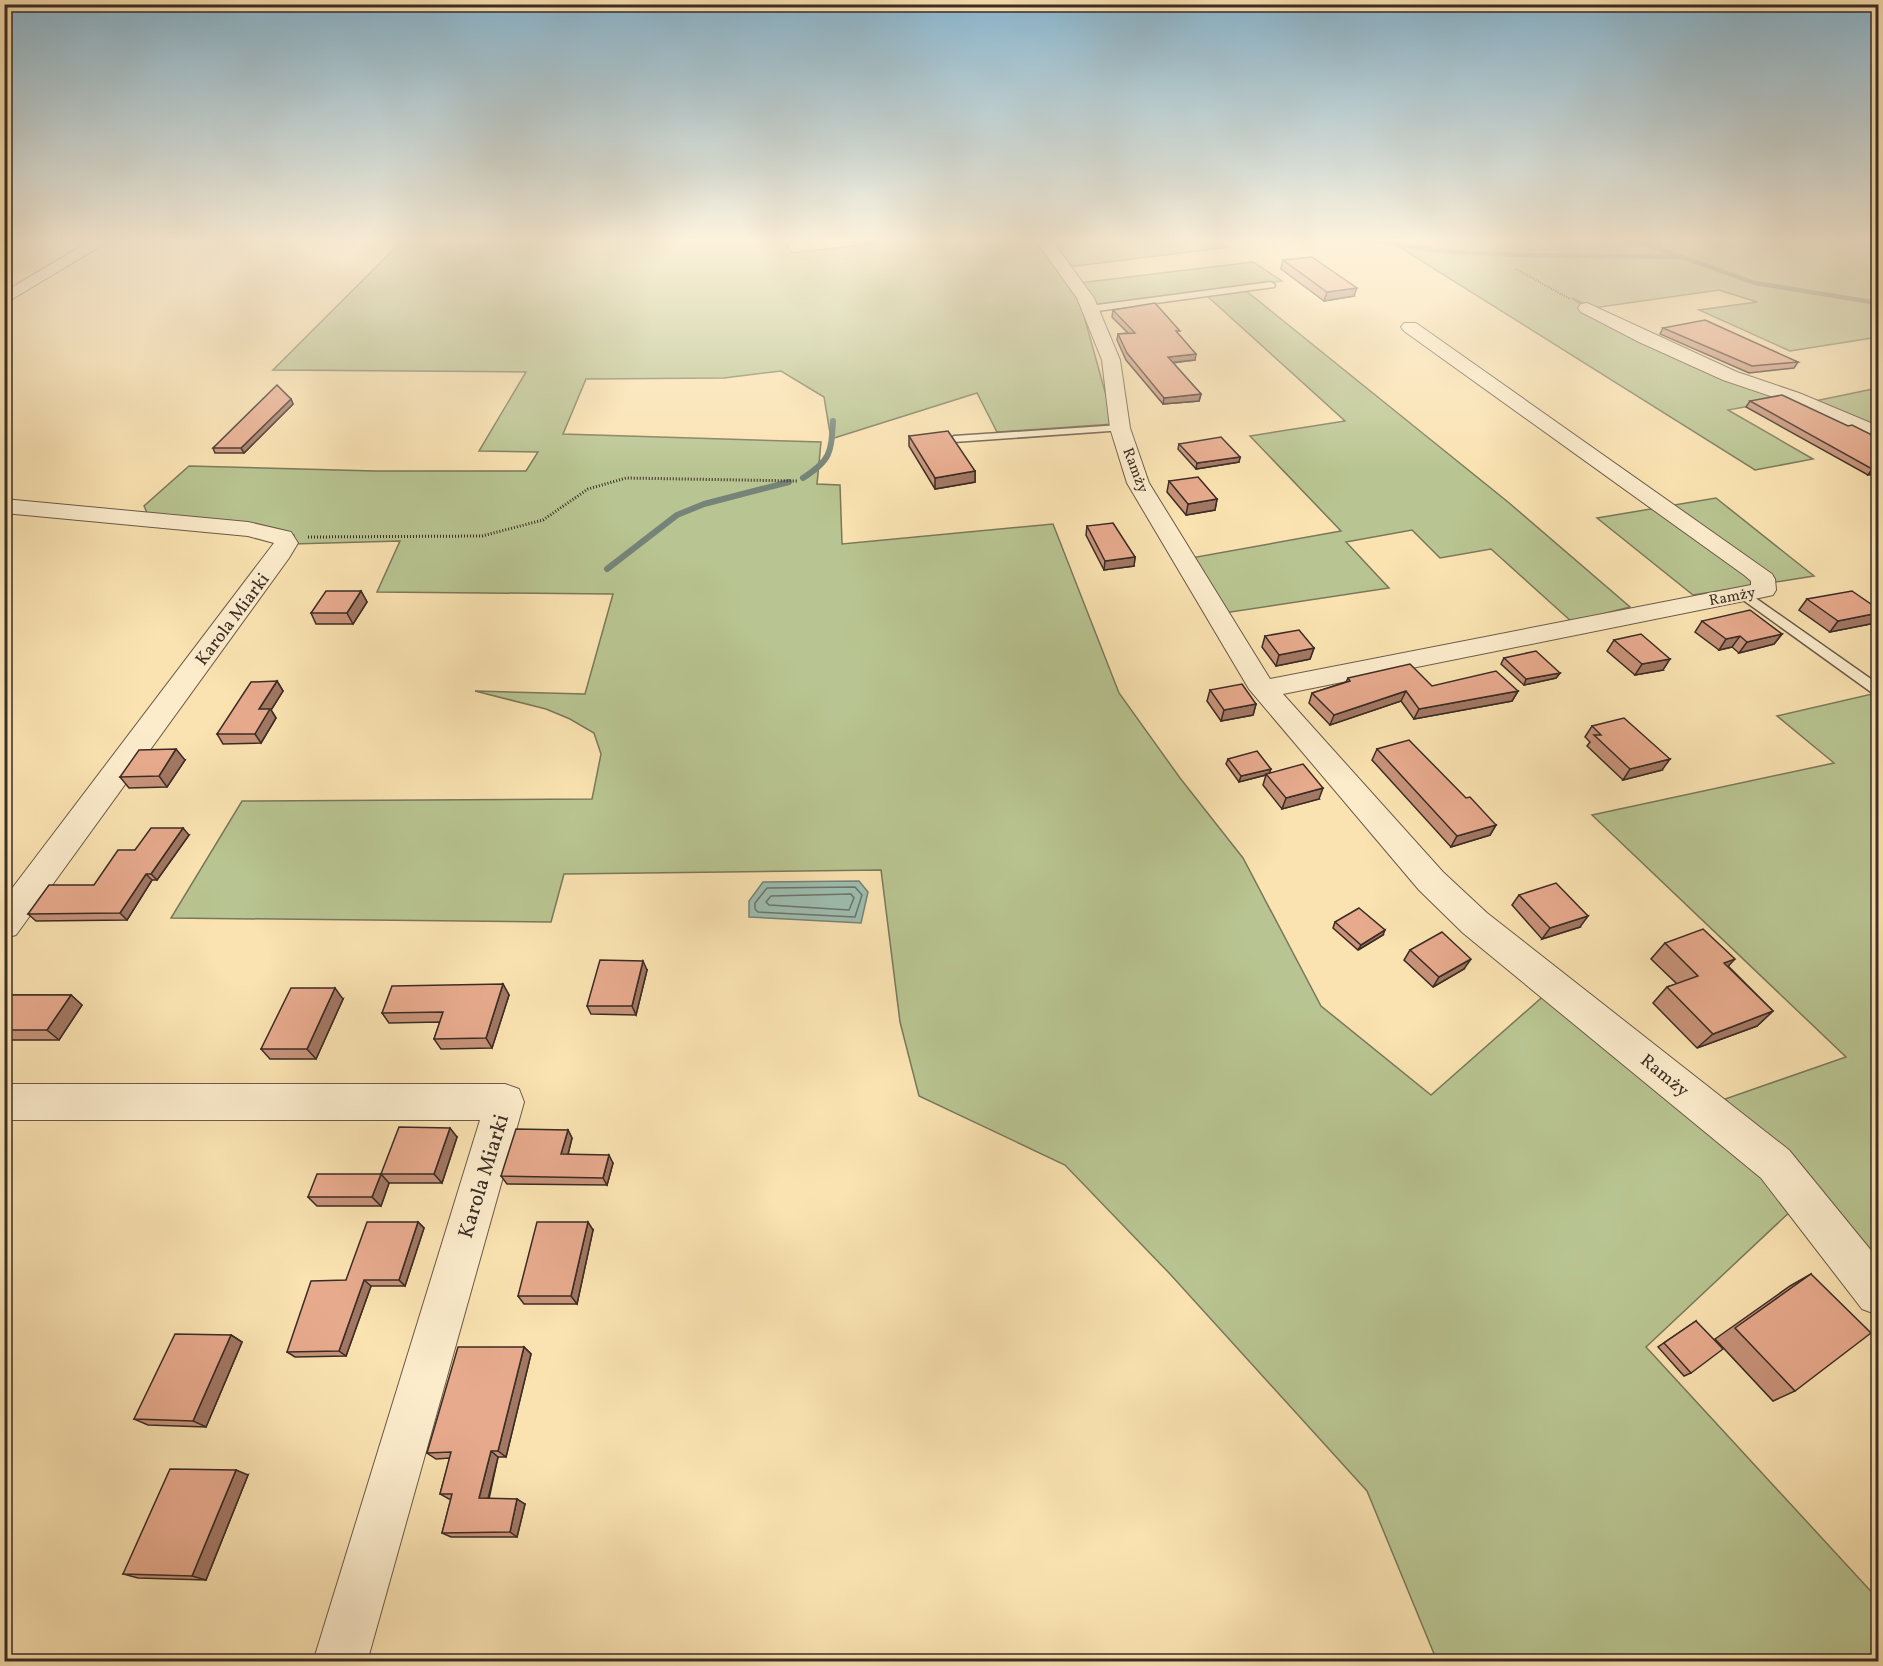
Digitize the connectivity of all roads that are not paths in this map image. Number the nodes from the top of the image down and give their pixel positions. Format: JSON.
{"nodes":[{"id":1,"x":1093,"y":316,"type":"edge"},
{"id":2,"x":1600,"y":316,"type":"edge"},
{"id":3,"x":1410,"y":327,"type":"dead end"},
{"id":4,"x":1120,"y":428,"type":"junction"},
{"id":5,"x":1878,"y":433,"type":"edge"},
{"id":6,"x":954,"y":439,"type":"edge"},
{"id":7,"x":4,"y":506,"type":"edge"},
{"id":8,"x":1744,"y":594,"type":"junction"},
{"id":9,"x":1263,"y":689,"type":"junction"},
{"id":10,"x":1876,"y":689,"type":"dead end"},
{"id":11,"x":4,"y":925,"type":"edge"},
{"id":12,"x":4,"y":1102,"type":"edge"},
{"id":13,"x":1878,"y":1293,"type":"edge"},
{"id":14,"x":340,"y":1662,"type":"edge"}],
"edges":[{"from":1,"to":4,"type":"street","name":"Ramży"},
{"from":2,"to":5,"type":"street"},
{"from":3,"to":8,"type":"street","name":"Ramży"},
{"from":4,"to":6,"type":"lane"},
{"from":4,"to":9,"type":"street","name":"Ramży"},
{"from":7,"to":11,"type":"street","name":"Karola Miarki"},
{"from":8,"to":9,"type":"street","name":"Ramży"},
{"from":8,"to":10,"type":"lane"},
{"from":9,"to":13,"type":"street","name":"Ramży"},
{"from":12,"to":14,"type":"street","name":"Karola Miarki"}]}
